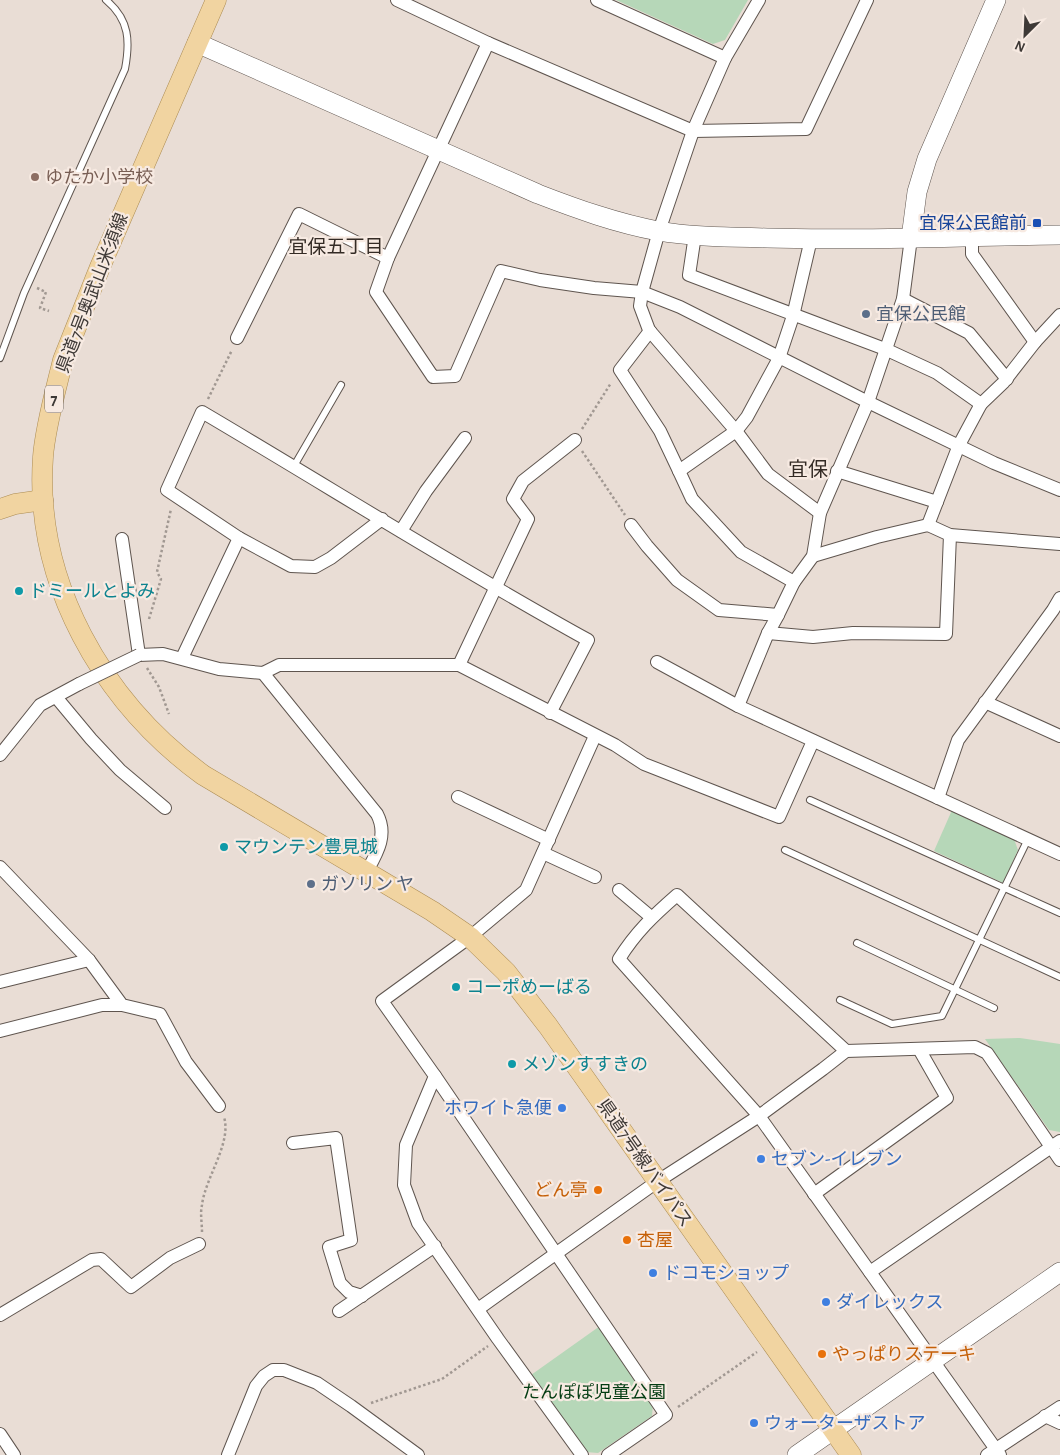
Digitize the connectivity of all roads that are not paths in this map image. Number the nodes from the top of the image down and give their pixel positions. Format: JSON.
{"nodes":[{"id":1,"x":106,"y":0,"type":"edge"},
{"id":2,"x":216,"y":0,"type":"edge"},
{"id":3,"x":397,"y":0,"type":"edge"},
{"id":4,"x":597,"y":0,"type":"edge"},
{"id":5,"x":759,"y":0,"type":"edge"},
{"id":6,"x":868,"y":0,"type":"edge"},
{"id":7,"x":996,"y":0,"type":"edge"},
{"id":8,"x":198,"y":43,"type":"junction"},
{"id":9,"x":488,"y":43,"type":"junction"},
{"id":10,"x":725,"y":58,"type":"junction"},
{"id":11,"x":693,"y":131,"type":"junction"},
{"id":12,"x":438,"y":150,"type":"junction"},
{"id":13,"x":659,"y":231,"type":"junction"},
{"id":14,"x":695,"y":235,"type":"junction"},
{"id":15,"x":1060,"y":235,"type":"edge"},
{"id":16,"x":972,"y":236,"type":"junction"},
{"id":17,"x":911,"y":238,"type":"junction"},
{"id":18,"x":812,"y":239,"type":"junction"},
{"id":19,"x":388,"y":258,"type":"junction"},
{"id":20,"x":642,"y":292,"type":"junction"},
{"id":21,"x":903,"y":299,"type":"junction"},
{"id":22,"x":1060,"y":315,"type":"edge"},
{"id":23,"x":793,"y":316,"type":"junction"},
{"id":24,"x":650,"y":331,"type":"junction"},
{"id":25,"x":238,"y":338,"type":"road end"},
{"id":26,"x":1035,"y":342,"type":"junction"},
{"id":27,"x":885,"y":349,"type":"junction"},
{"id":28,"x":0,"y":358,"type":"edge"},
{"id":29,"x":779,"y":358,"type":"junction"},
{"id":30,"x":1006,"y":379,"type":"junction"},
{"id":31,"x":341,"y":385,"type":"dead end"},
{"id":32,"x":868,"y":402,"type":"junction"},
{"id":33,"x":981,"y":404,"type":"junction"},
{"id":34,"x":736,"y":431,"type":"junction"},
{"id":35,"x":465,"y":438,"type":"dead end"},
{"id":36,"x":575,"y":440,"type":"road end"},
{"id":37,"x":959,"y":445,"type":"junction"},
{"id":38,"x":294,"y":466,"type":"junction"},
{"id":39,"x":837,"y":471,"type":"junction"},
{"id":40,"x":679,"y":472,"type":"junction"},
{"id":41,"x":1060,"y":490,"type":"edge"},
{"id":42,"x":43,"y":500,"type":"junction"},
{"id":43,"x":937,"y":502,"type":"junction"},
{"id":44,"x":0,"y":509,"type":"edge"},
{"id":45,"x":820,"y":512,"type":"junction"},
{"id":46,"x":382,"y":520,"type":"junction"},
{"id":47,"x":631,"y":525,"type":"road end"},
{"id":48,"x":928,"y":525,"type":"junction"},
{"id":49,"x":401,"y":531,"type":"junction"},
{"id":50,"x":950,"y":535,"type":"junction"},
{"id":51,"x":239,"y":538,"type":"junction"},
{"id":52,"x":122,"y":539,"type":"dead end"},
{"id":53,"x":1060,"y":544,"type":"edge"},
{"id":54,"x":813,"y":556,"type":"junction"},
{"id":55,"x":794,"y":582,"type":"junction"},
{"id":56,"x":495,"y":589,"type":"junction"},
{"id":57,"x":1060,"y":598,"type":"edge"},
{"id":58,"x":778,"y":615,"type":"junction"},
{"id":59,"x":768,"y":633,"type":"junction"},
{"id":60,"x":139,"y":655,"type":"junction"},
{"id":61,"x":182,"y":658,"type":"junction"},
{"id":62,"x":657,"y":662,"type":"dead end"},
{"id":63,"x":459,"y":665,"type":"junction"},
{"id":64,"x":263,"y":673,"type":"junction"},
{"id":65,"x":56,"y":697,"type":"junction"},
{"id":66,"x":985,"y":702,"type":"junction"},
{"id":67,"x":738,"y":706,"type":"junction"},
{"id":68,"x":550,"y":712,"type":"junction"},
{"id":69,"x":595,"y":736,"type":"junction"},
{"id":70,"x":1060,"y":736,"type":"edge"},
{"id":71,"x":813,"y":742,"type":"junction"},
{"id":72,"x":0,"y":755,"type":"edge"},
{"id":73,"x":458,"y":797,"type":"dead end"},
{"id":74,"x":938,"y":798,"type":"junction"},
{"id":75,"x":810,"y":800,"type":"dead end"},
{"id":76,"x":165,"y":808,"type":"dead end"},
{"id":77,"x":1028,"y":839,"type":"junction"},
{"id":78,"x":549,"y":840,"type":"junction"},
{"id":79,"x":785,"y":850,"type":"dead end"},
{"id":80,"x":543,"y":853,"type":"junction"},
{"id":81,"x":1060,"y":854,"type":"edge"},
{"id":82,"x":0,"y":867,"type":"edge"},
{"id":83,"x":367,"y":871,"type":"junction"},
{"id":84,"x":595,"y":877,"type":"dead end"},
{"id":85,"x":1004,"y":888,"type":"junction"},
{"id":86,"x":619,"y":890,"type":"dead end"},
{"id":87,"x":1060,"y":913,"type":"edge"},
{"id":88,"x":651,"y":917,"type":"junction"},
{"id":89,"x":470,"y":937,"type":"junction"},
{"id":90,"x":979,"y":940,"type":"junction"},
{"id":91,"x":857,"y":944,"type":"dead end"},
{"id":92,"x":89,"y":960,"type":"junction"},
{"id":93,"x":1060,"y":976,"type":"edge"},
{"id":94,"x":0,"y":982,"type":"edge"},
{"id":95,"x":955,"y":990,"type":"junction"},
{"id":96,"x":840,"y":1000,"type":"dead end"},
{"id":97,"x":122,"y":1005,"type":"junction"},
{"id":98,"x":994,"y":1008,"type":"dead end"},
{"id":99,"x":0,"y":1031,"type":"edge"},
{"id":100,"x":919,"y":1049,"type":"junction"},
{"id":101,"x":846,"y":1051,"type":"junction"},
{"id":102,"x":435,"y":1076,"type":"junction"},
{"id":103,"x":219,"y":1106,"type":"road end"},
{"id":104,"x":759,"y":1116,"type":"junction"},
{"id":105,"x":293,"y":1142,"type":"dead end"},
{"id":106,"x":1055,"y":1144,"type":"edge"},
{"id":107,"x":1060,"y":1160,"type":"edge"},
{"id":108,"x":658,"y":1181,"type":"junction"},
{"id":109,"x":814,"y":1194,"type":"junction"},
{"id":110,"x":199,"y":1244,"type":"road end"},
{"id":111,"x":434,"y":1246,"type":"junction"},
{"id":112,"x":556,"y":1253,"type":"junction"},
{"id":113,"x":870,"y":1272,"type":"junction"},
{"id":114,"x":1060,"y":1272,"type":"edge"},
{"id":115,"x":362,"y":1296,"type":"junction"},
{"id":116,"x":478,"y":1309,"type":"junction"},
{"id":117,"x":338,"y":1311,"type":"dead end"},
{"id":118,"x":0,"y":1315,"type":"edge"},
{"id":119,"x":933,"y":1361,"type":"junction"},
{"id":120,"x":1060,"y":1407,"type":"edge"},
{"id":121,"x":1045,"y":1416,"type":"junction"},
{"id":122,"x":1060,"y":1423,"type":"edge"},
{"id":123,"x":834,"y":1430,"type":"junction"},
{"id":124,"x":0,"y":1434,"type":"edge"},
{"id":125,"x":994,"y":1453,"type":"edge"},
{"id":126,"x":14,"y":1455,"type":"edge"},
{"id":127,"x":228,"y":1455,"type":"edge"},
{"id":128,"x":418,"y":1455,"type":"edge"},
{"id":129,"x":582,"y":1455,"type":"edge"},
{"id":130,"x":608,"y":1455,"type":"edge"},
{"id":131,"x":797,"y":1455,"type":"edge"},
{"id":132,"x":851,"y":1455,"type":"edge"}],
"edges":[{"from":1,"to":28,"type":"lane"},
{"from":2,"to":8,"type":"main road","name":"県道7号奥武山米須線","number":"7"},
{"from":3,"to":9,"type":"street"},
{"from":4,"to":10,"type":"street"},
{"from":5,"to":10,"type":"street"},
{"from":6,"to":11,"type":"street"},
{"from":7,"to":17,"type":"street"},
{"from":8,"to":12,"type":"street"},
{"from":8,"to":42,"type":"main road","name":"県道7号奥武山米須線","number":"7"},
{"from":9,"to":11,"type":"street"},
{"from":9,"to":12,"type":"street"},
{"from":10,"to":11,"type":"street"},
{"from":11,"to":13,"type":"street"},
{"from":12,"to":13,"type":"street"},
{"from":12,"to":19,"type":"street"},
{"from":13,"to":14,"type":"street"},
{"from":13,"to":20,"type":"street"},
{"from":14,"to":18,"type":"street"},
{"from":14,"to":23,"type":"street"},
{"from":15,"to":16,"type":"street"},
{"from":16,"to":17,"type":"street"},
{"from":16,"to":26,"type":"street"},
{"from":17,"to":18,"type":"street"},
{"from":17,"to":21,"type":"street"},
{"from":18,"to":23,"type":"street"},
{"from":19,"to":20,"type":"street"},
{"from":19,"to":25,"type":"street"},
{"from":20,"to":24,"type":"street"},
{"from":20,"to":29,"type":"street"},
{"from":21,"to":27,"type":"street"},
{"from":21,"to":30,"type":"street"},
{"from":22,"to":26,"type":"street"},
{"from":23,"to":27,"type":"street"},
{"from":23,"to":29,"type":"street"},
{"from":24,"to":34,"type":"street"},
{"from":24,"to":40,"type":"street"},
{"from":26,"to":30,"type":"street"},
{"from":27,"to":32,"type":"street"},
{"from":27,"to":33,"type":"street"},
{"from":29,"to":32,"type":"street"},
{"from":29,"to":34,"type":"street"},
{"from":30,"to":33,"type":"street"},
{"from":31,"to":38,"type":"lane"},
{"from":32,"to":37,"type":"street"},
{"from":32,"to":39,"type":"street"},
{"from":33,"to":37,"type":"street"},
{"from":34,"to":40,"type":"street"},
{"from":34,"to":45,"type":"street"},
{"from":35,"to":49,"type":"street"},
{"from":36,"to":56,"type":"street"},
{"from":37,"to":41,"type":"street"},
{"from":37,"to":43,"type":"street"},
{"from":38,"to":46,"type":"street"},
{"from":38,"to":51,"type":"street"},
{"from":39,"to":43,"type":"street"},
{"from":39,"to":45,"type":"street"},
{"from":40,"to":55,"type":"street"},
{"from":42,"to":44,"type":"main road"},
{"from":42,"to":83,"type":"main road","name":"県道7号線バイパス","number":"7"},
{"from":43,"to":48,"type":"street"},
{"from":45,"to":54,"type":"street"},
{"from":46,"to":49,"type":"street"},
{"from":46,"to":51,"type":"street"},
{"from":47,"to":58,"type":"street"},
{"from":48,"to":50,"type":"street"},
{"from":48,"to":54,"type":"street"},
{"from":49,"to":56,"type":"street"},
{"from":50,"to":53,"type":"street"},
{"from":50,"to":59,"type":"street"},
{"from":51,"to":61,"type":"street"},
{"from":52,"to":60,"type":"street"},
{"from":54,"to":55,"type":"street"},
{"from":55,"to":58,"type":"street"},
{"from":56,"to":63,"type":"street"},
{"from":56,"to":68,"type":"street"},
{"from":57,"to":66,"type":"street"},
{"from":58,"to":59,"type":"street"},
{"from":59,"to":67,"type":"street"},
{"from":60,"to":61,"type":"street"},
{"from":60,"to":65,"type":"street","bridge":true},
{"from":61,"to":64,"type":"street"},
{"from":62,"to":67,"type":"street"},
{"from":63,"to":64,"type":"street"},
{"from":63,"to":68,"type":"street"},
{"from":64,"to":83,"type":"street"},
{"from":65,"to":72,"type":"street"},
{"from":65,"to":76,"type":"street"},
{"from":66,"to":70,"type":"street"},
{"from":66,"to":74,"type":"street"},
{"from":67,"to":71,"type":"street"},
{"from":68,"to":69,"type":"street"},
{"from":69,"to":71,"type":"street"},
{"from":69,"to":78,"type":"street"},
{"from":71,"to":74,"type":"street"},
{"from":73,"to":78,"type":"street"},
{"from":74,"to":77,"type":"street"},
{"from":75,"to":85,"type":"lane"},
{"from":77,"to":81,"type":"street"},
{"from":77,"to":85,"type":"lane"},
{"from":78,"to":80,"type":"street"},
{"from":79,"to":90,"type":"lane"},
{"from":80,"to":84,"type":"street"},
{"from":80,"to":89,"type":"street"},
{"from":82,"to":92,"type":"street"},
{"from":83,"to":89,"type":"main road","name":"県道7号線バイパス","number":"7"},
{"from":85,"to":87,"type":"lane"},
{"from":85,"to":90,"type":"lane"},
{"from":86,"to":88,"type":"street"},
{"from":88,"to":101,"type":"street"},
{"from":88,"to":104,"type":"street"},
{"from":89,"to":102,"type":"street"},
{"from":89,"to":108,"type":"main road","name":"県道7号線バイパス","number":"7"},
{"from":90,"to":93,"type":"lane"},
{"from":90,"to":95,"type":"lane"},
{"from":91,"to":95,"type":"lane"},
{"from":92,"to":94,"type":"street"},
{"from":92,"to":97,"type":"street"},
{"from":95,"to":96,"type":"lane"},
{"from":95,"to":98,"type":"lane"},
{"from":97,"to":99,"type":"street"},
{"from":97,"to":103,"type":"street"},
{"from":100,"to":101,"type":"street"},
{"from":100,"to":106,"type":"street"},
{"from":100,"to":109,"type":"street"},
{"from":101,"to":104,"type":"street"},
{"from":102,"to":111,"type":"street"},
{"from":102,"to":112,"type":"street"},
{"from":104,"to":108,"type":"street"},
{"from":104,"to":109,"type":"street"},
{"from":105,"to":115,"type":"street"},
{"from":106,"to":107,"type":"street"},
{"from":106,"to":113,"type":"street"},
{"from":108,"to":112,"type":"street"},
{"from":108,"to":123,"type":"main road","name":"県道7号線バイパス","number":"7"},
{"from":109,"to":113,"type":"street"},
{"from":110,"to":118,"type":"street"},
{"from":111,"to":115,"type":"street"},
{"from":111,"to":116,"type":"street"},
{"from":112,"to":116,"type":"street"},
{"from":112,"to":130,"type":"street"},
{"from":113,"to":119,"type":"street"},
{"from":114,"to":119,"type":"street"},
{"from":115,"to":117,"type":"street"},
{"from":116,"to":129,"type":"street"},
{"from":119,"to":123,"type":"street"},
{"from":119,"to":125,"type":"street"},
{"from":120,"to":121,"type":"street"},
{"from":121,"to":122,"type":"street"},
{"from":121,"to":125,"type":"street"},
{"from":123,"to":131,"type":"street"},
{"from":123,"to":132,"type":"main road","name":"県道7号線バイパス","number":"7"},
{"from":124,"to":126,"type":"street"},
{"from":127,"to":128,"type":"street"}]}
